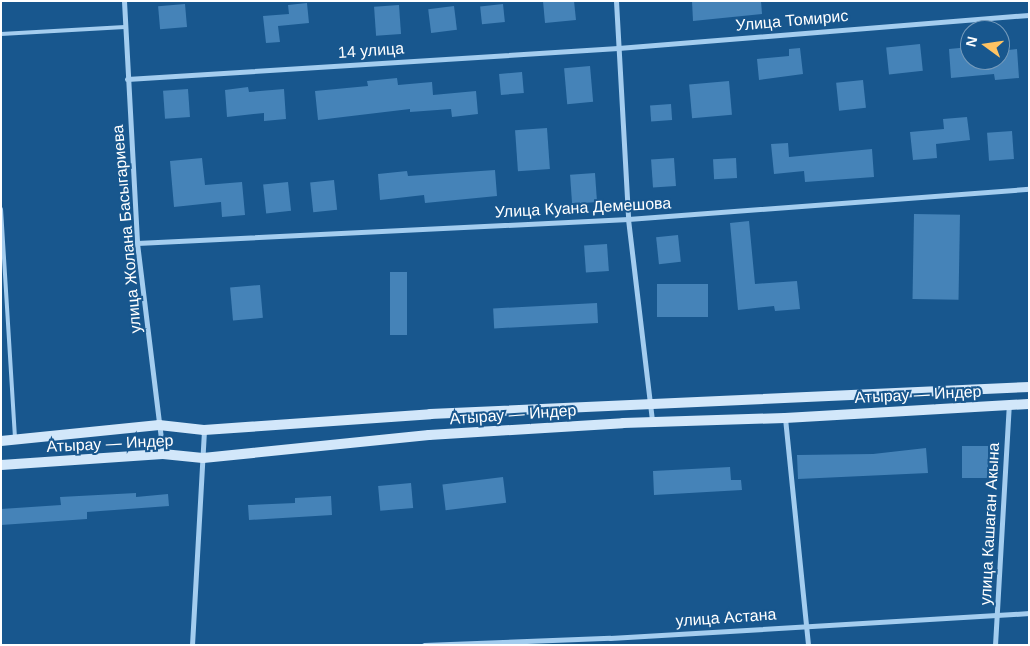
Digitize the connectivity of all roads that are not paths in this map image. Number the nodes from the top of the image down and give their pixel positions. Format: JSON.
{"nodes":[{"id":1,"x":124,"y":1,"type":"edge"},
{"id":2,"x":616,"y":1,"type":"edge"},
{"id":3,"x":1029,"y":15,"type":"edge"},
{"id":4,"x":125,"y":26,"type":"junction"},
{"id":5,"x":1,"y":34,"type":"edge"},
{"id":6,"x":618,"y":48,"type":"junction"},
{"id":7,"x":127,"y":79,"type":"junction"},
{"id":8,"x":1029,"y":190,"type":"edge"},
{"id":9,"x":1,"y":209,"type":"edge"},
{"id":10,"x":628,"y":219,"type":"junction"},
{"id":11,"x":137,"y":243,"type":"junction"},
{"id":12,"x":1029,"y":387,"type":"edge"},
{"id":13,"x":1029,"y":404,"type":"edge"},
{"id":14,"x":1010,"y":405,"type":"junction"},
{"id":15,"x":650,"y":406,"type":"junction"},
{"id":16,"x":785,"y":418,"type":"junction"},
{"id":17,"x":652,"y":422,"type":"junction"},
{"id":18,"x":160,"y":425,"type":"junction"},
{"id":19,"x":204,"y":430,"type":"junction"},
{"id":20,"x":15,"y":440,"type":"junction"},
{"id":21,"x":1,"y":441,"type":"edge"},
{"id":22,"x":163,"y":454,"type":"junction"},
{"id":23,"x":204,"y":458,"type":"junction"},
{"id":24,"x":1,"y":465,"type":"edge"},
{"id":25,"x":1029,"y":613,"type":"edge"},
{"id":26,"x":997,"y":615,"type":"junction"},
{"id":27,"x":808,"y":626,"type":"junction"},
{"id":28,"x":610,"y":638,"type":"junction"},
{"id":29,"x":192,"y":645,"type":"edge"},
{"id":30,"x":424,"y":645,"type":"edge"},
{"id":31,"x":610,"y":645,"type":"edge"},
{"id":32,"x":808,"y":645,"type":"edge"},
{"id":33,"x":995,"y":645,"type":"edge"}],
"edges":[{"from":1,"to":4,"type":"street","name":"улица Жолана Басыгариева"},
{"from":2,"to":6,"type":"street"},
{"from":3,"to":6,"type":"street","name":"Улица Томирис"},
{"from":4,"to":5,"type":"lane"},
{"from":4,"to":7,"type":"street","name":"улица Жолана Басыгариева"},
{"from":6,"to":7,"type":"street","name":"14 улица"},
{"from":6,"to":10,"type":"street"},
{"from":7,"to":11,"type":"street","name":"улица Жолана Басыгариева"},
{"from":8,"to":10,"type":"street","name":"Улица Куана Демешова"},
{"from":9,"to":20,"type":"lane"},
{"from":10,"to":11,"type":"street","name":"Улица Куана Демешова"},
{"from":10,"to":15,"type":"street"},
{"from":11,"to":18,"type":"street","name":"улица Жолана Басыгариева"},
{"from":12,"to":15,"type":"main road","name":"Атырау — Индер"},
{"from":13,"to":14,"type":"main road","name":"Атырау — Индер"},
{"from":14,"to":16,"type":"main road","name":"Атырау — Индер"},
{"from":14,"to":26,"type":"street","name":"улица Кашаган Акына"},
{"from":15,"to":17,"type":"street"},
{"from":15,"to":19,"type":"main road","name":"Атырау — Индер"},
{"from":16,"to":17,"type":"main road","name":"Атырау — Индер"},
{"from":16,"to":27,"type":"street"},
{"from":17,"to":23,"type":"main road","name":"Атырау — Индер"},
{"from":18,"to":19,"type":"main road","name":"Атырау — Индер"},
{"from":18,"to":20,"type":"main road","name":"Атырау — Индер"},
{"from":18,"to":22,"type":"street","name":"улица Жолана Басыгариева"},
{"from":19,"to":23,"type":"street"},
{"from":20,"to":21,"type":"main road","name":"Атырау — Индер"},
{"from":22,"to":23,"type":"main road","name":"Атырау — Индер"},
{"from":22,"to":24,"type":"main road","name":"Атырау — Индер"},
{"from":23,"to":29,"type":"street"},
{"from":25,"to":26,"type":"street","name":"улица Астана"},
{"from":26,"to":27,"type":"street","name":"улица Астана"},
{"from":26,"to":33,"type":"street","name":"улица Кашаган Акына"},
{"from":27,"to":28,"type":"street","name":"улица Астана"},
{"from":27,"to":32,"type":"street"},
{"from":28,"to":30,"type":"street","name":"улица Астана"},
{"from":28,"to":31,"type":"street"}]}
